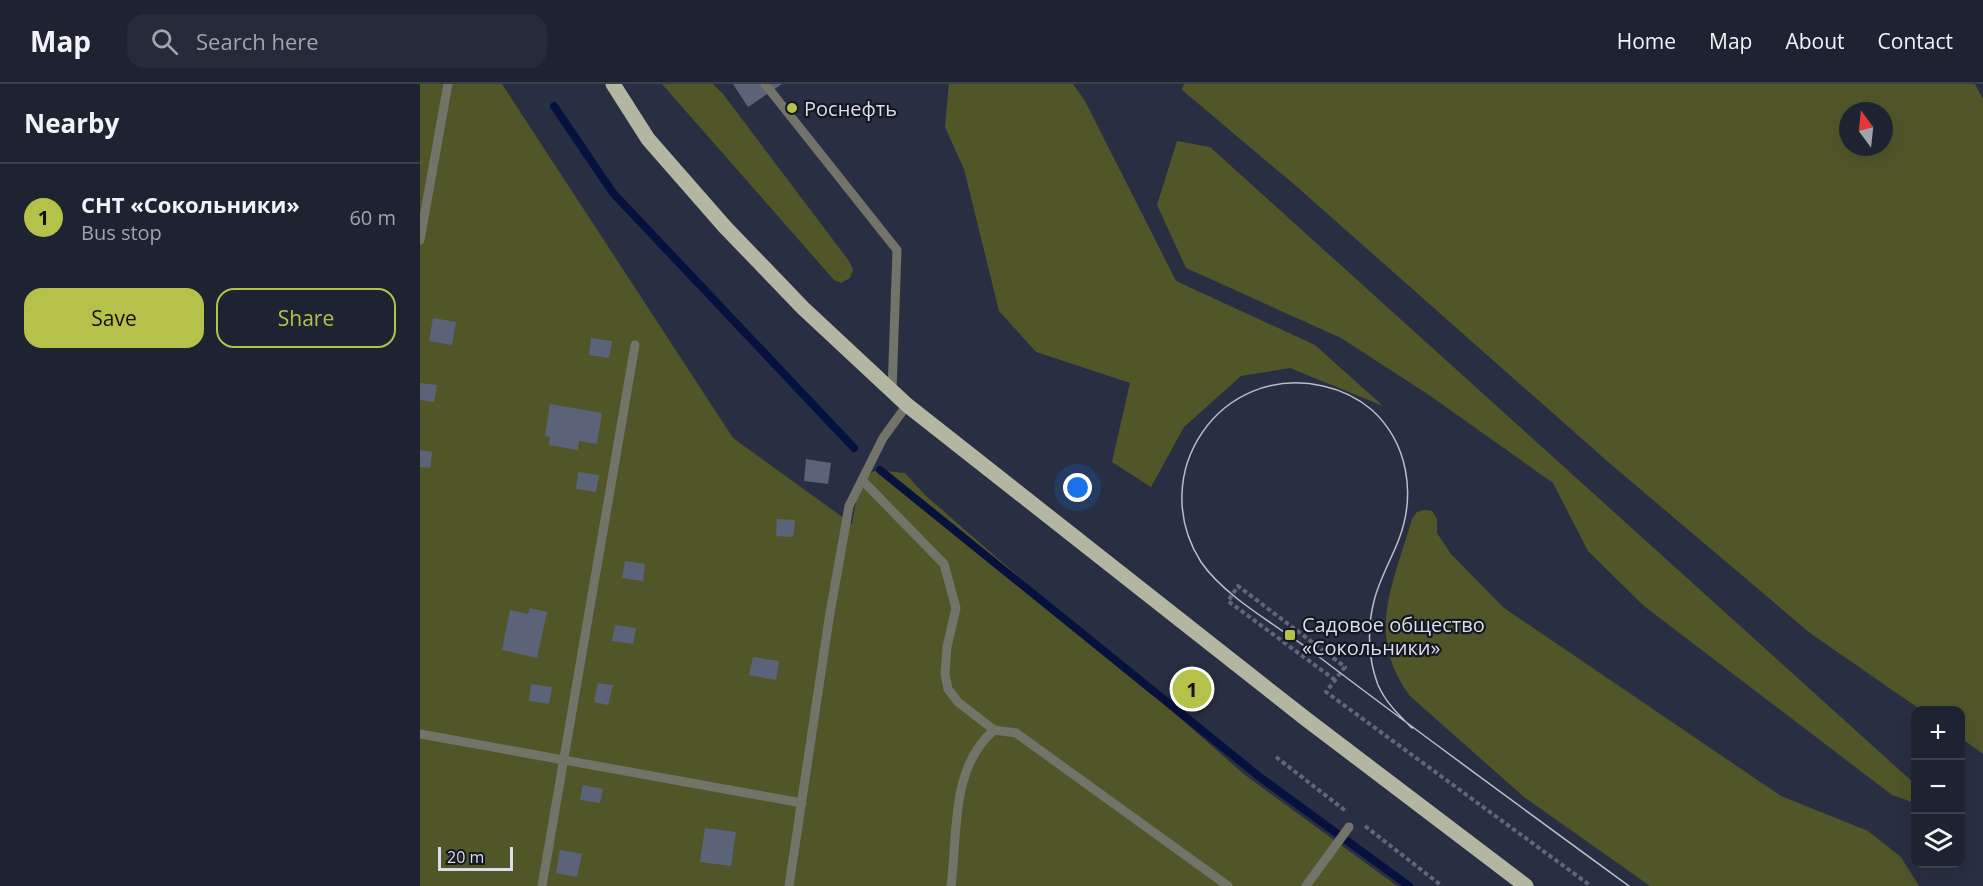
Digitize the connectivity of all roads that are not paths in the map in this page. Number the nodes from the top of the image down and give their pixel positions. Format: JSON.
{"nodes":[{"id":1,"x":448,"y":84,"type":"edge"},
{"id":2,"x":613,"y":84,"type":"edge"},
{"id":3,"x":765,"y":84,"type":"edge"},
{"id":4,"x":420,"y":240,"type":"edge"},
{"id":5,"x":635,"y":345,"type":"dead end"},
{"id":6,"x":892,"y":391,"type":"junction"},
{"id":7,"x":907,"y":405,"type":"junction"},
{"id":8,"x":862,"y":480,"type":"junction"},
{"id":9,"x":994,"y":730,"type":"junction"},
{"id":10,"x":420,"y":734,"type":"edge"},
{"id":11,"x":564,"y":761,"type":"junction"},
{"id":12,"x":802,"y":803,"type":"junction"},
{"id":13,"x":1349,"y":827,"type":"dead end"},
{"id":14,"x":542,"y":886,"type":"edge"},
{"id":15,"x":789,"y":886,"type":"edge"},
{"id":16,"x":951,"y":886,"type":"edge"},
{"id":17,"x":1228,"y":886,"type":"edge"},
{"id":18,"x":1306,"y":886,"type":"edge"},
{"id":19,"x":1526,"y":886,"type":"edge"}],
"edges":[{"from":1,"to":4,"type":"lane"},
{"from":2,"to":6,"type":"main road"},
{"from":3,"to":6,"type":"lane"},
{"from":5,"to":11,"type":"lane"},
{"from":6,"to":7,"type":"main road"},
{"from":7,"to":8,"type":"lane"},
{"from":7,"to":19,"type":"main road"},
{"from":8,"to":9,"type":"lane"},
{"from":8,"to":12,"type":"lane"},
{"from":9,"to":16,"type":"lane"},
{"from":9,"to":17,"type":"lane"},
{"from":10,"to":11,"type":"lane"},
{"from":11,"to":12,"type":"lane"},
{"from":11,"to":14,"type":"lane"},
{"from":12,"to":15,"type":"lane"},
{"from":13,"to":18,"type":"lane"}]}
